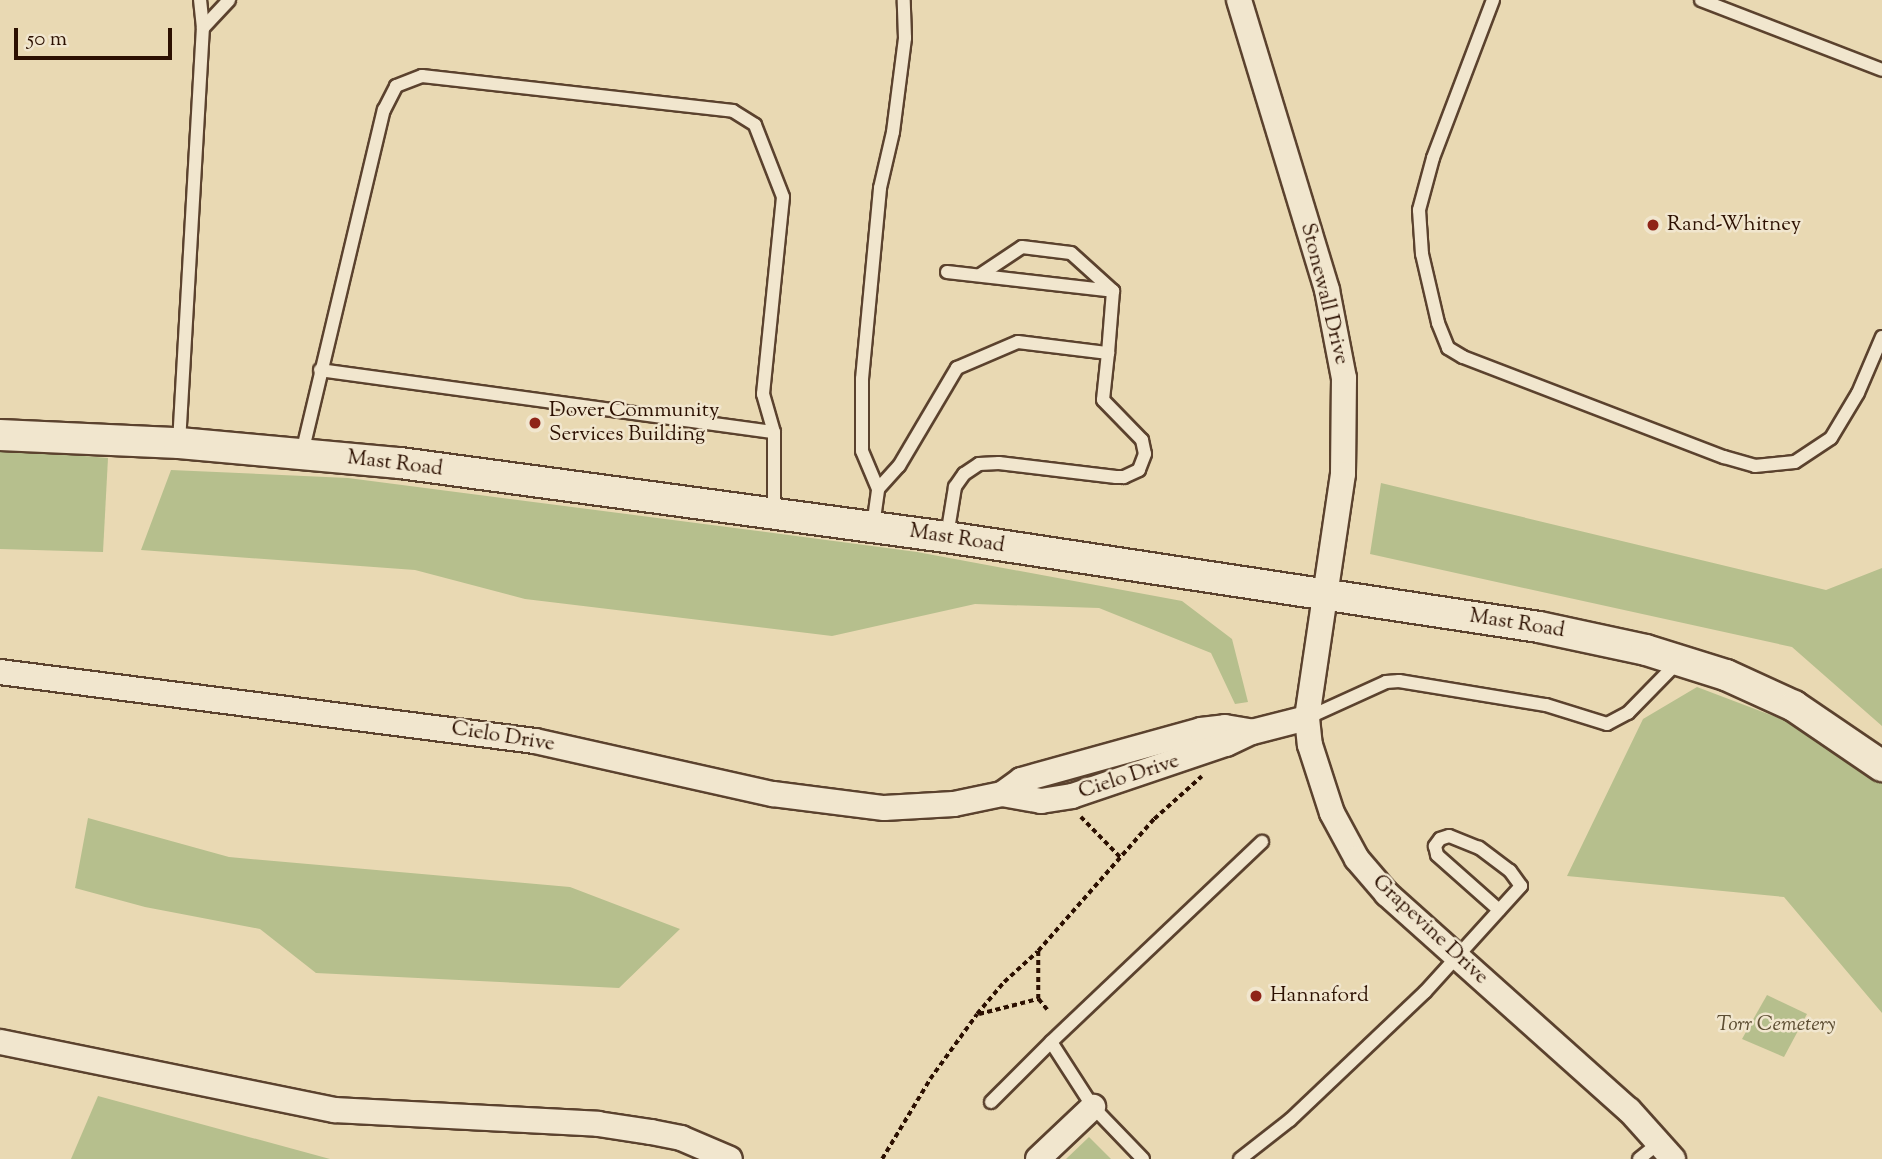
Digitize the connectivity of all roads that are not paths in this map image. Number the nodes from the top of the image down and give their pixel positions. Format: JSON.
{"nodes":[{"id":1,"x":200,"y":0,"type":"edge"},
{"id":2,"x":229,"y":0,"type":"edge"},
{"id":3,"x":904,"y":0,"type":"edge"},
{"id":4,"x":1239,"y":0,"type":"edge"},
{"id":5,"x":1493,"y":0,"type":"edge"},
{"id":6,"x":1701,"y":0,"type":"edge"},
{"id":7,"x":203,"y":28,"type":"junction"},
{"id":8,"x":1882,"y":70,"type":"edge"},
{"id":9,"x":947,"y":272,"type":"dead end"},
{"id":10,"x":980,"y":275,"type":"junction"},
{"id":11,"x":1113,"y":291,"type":"junction"},
{"id":12,"x":1882,"y":337,"type":"edge"},
{"id":13,"x":1108,"y":353,"type":"junction"},
{"id":14,"x":320,"y":370,"type":"junction"},
{"id":15,"x":774,"y":432,"type":"junction"},
{"id":16,"x":0,"y":435,"type":"edge"},
{"id":17,"x":179,"y":443,"type":"junction"},
{"id":18,"x":302,"y":453,"type":"junction"},
{"id":19,"x":878,"y":489,"type":"junction"},
{"id":20,"x":774,"y":514,"type":"junction"},
{"id":21,"x":873,"y":526,"type":"junction"},
{"id":22,"x":946,"y":537,"type":"junction"},
{"id":23,"x":1326,"y":596,"type":"junction"},
{"id":24,"x":1680,"y":660,"type":"junction"},
{"id":25,"x":0,"y":672,"type":"edge"},
{"id":26,"x":1307,"y":718,"type":"junction"},
{"id":27,"x":1882,"y":766,"type":"edge"},
{"id":28,"x":1262,"y":842,"type":"dead end"},
{"id":29,"x":1499,"y":910,"type":"junction"},
{"id":30,"x":1458,"y":957,"type":"junction"},
{"id":31,"x":0,"y":1042,"type":"edge"},
{"id":32,"x":1051,"y":1042,"type":"junction"},
{"id":33,"x":991,"y":1102,"type":"dead end"},
{"id":34,"x":1093,"y":1107,"type":"junction"},
{"id":35,"x":1666,"y":1151,"type":"edge"},
{"id":36,"x":730,"y":1159,"type":"edge"},
{"id":37,"x":1038,"y":1159,"type":"edge"},
{"id":38,"x":1143,"y":1159,"type":"edge"},
{"id":39,"x":1240,"y":1159,"type":"edge"},
{"id":40,"x":1639,"y":1159,"type":"edge"}],
"edges":[{"from":1,"to":7,"type":"lane"},
{"from":2,"to":7,"type":"lane"},
{"from":3,"to":19,"type":"lane"},
{"from":4,"to":23,"type":"street","name":"Stonewall Drive"},
{"from":5,"to":12,"type":"lane"},
{"from":6,"to":8,"type":"lane"},
{"from":7,"to":17,"type":"lane"},
{"from":9,"to":10,"type":"lane"},
{"from":10,"to":11,"type":"lane"},
{"from":10,"to":11,"type":"lane"},
{"from":11,"to":13,"type":"lane"},
{"from":13,"to":19,"type":"lane"},
{"from":13,"to":22,"type":"lane"},
{"from":14,"to":15,"type":"lane"},
{"from":14,"to":15,"type":"lane"},
{"from":14,"to":18,"type":"lane"},
{"from":15,"to":20,"type":"lane"},
{"from":16,"to":17,"type":"street","name":"Mast Road"},
{"from":17,"to":18,"type":"street","name":"Mast Road"},
{"from":18,"to":20,"type":"street","name":"Mast Road"},
{"from":19,"to":21,"type":"lane"},
{"from":20,"to":21,"type":"street","name":"Mast Road"},
{"from":21,"to":22,"type":"street","name":"Mast Road"},
{"from":22,"to":23,"type":"street","name":"Mast Road"},
{"from":23,"to":24,"type":"street","name":"Mast Road"},
{"from":23,"to":26,"type":"street","name":"Grapevine Drive"},
{"from":24,"to":26,"type":"lane"},
{"from":24,"to":27,"type":"street","name":"Mast Road"},
{"from":25,"to":26,"type":"street","name":"Cielo Drive"},
{"from":26,"to":30,"type":"street","name":"Grapevine Drive"},
{"from":28,"to":32,"type":"lane"},
{"from":29,"to":29,"type":"lane"},
{"from":29,"to":30,"type":"lane"},
{"from":30,"to":35,"type":"street","name":"Grapevine Drive"},
{"from":30,"to":39,"type":"lane"},
{"from":31,"to":36,"type":"street"},
{"from":32,"to":33,"type":"lane"},
{"from":32,"to":34,"type":"lane"},
{"from":34,"to":37,"type":"street"},
{"from":34,"to":38,"type":"lane"},
{"from":35,"to":40,"type":"lane"}]}
